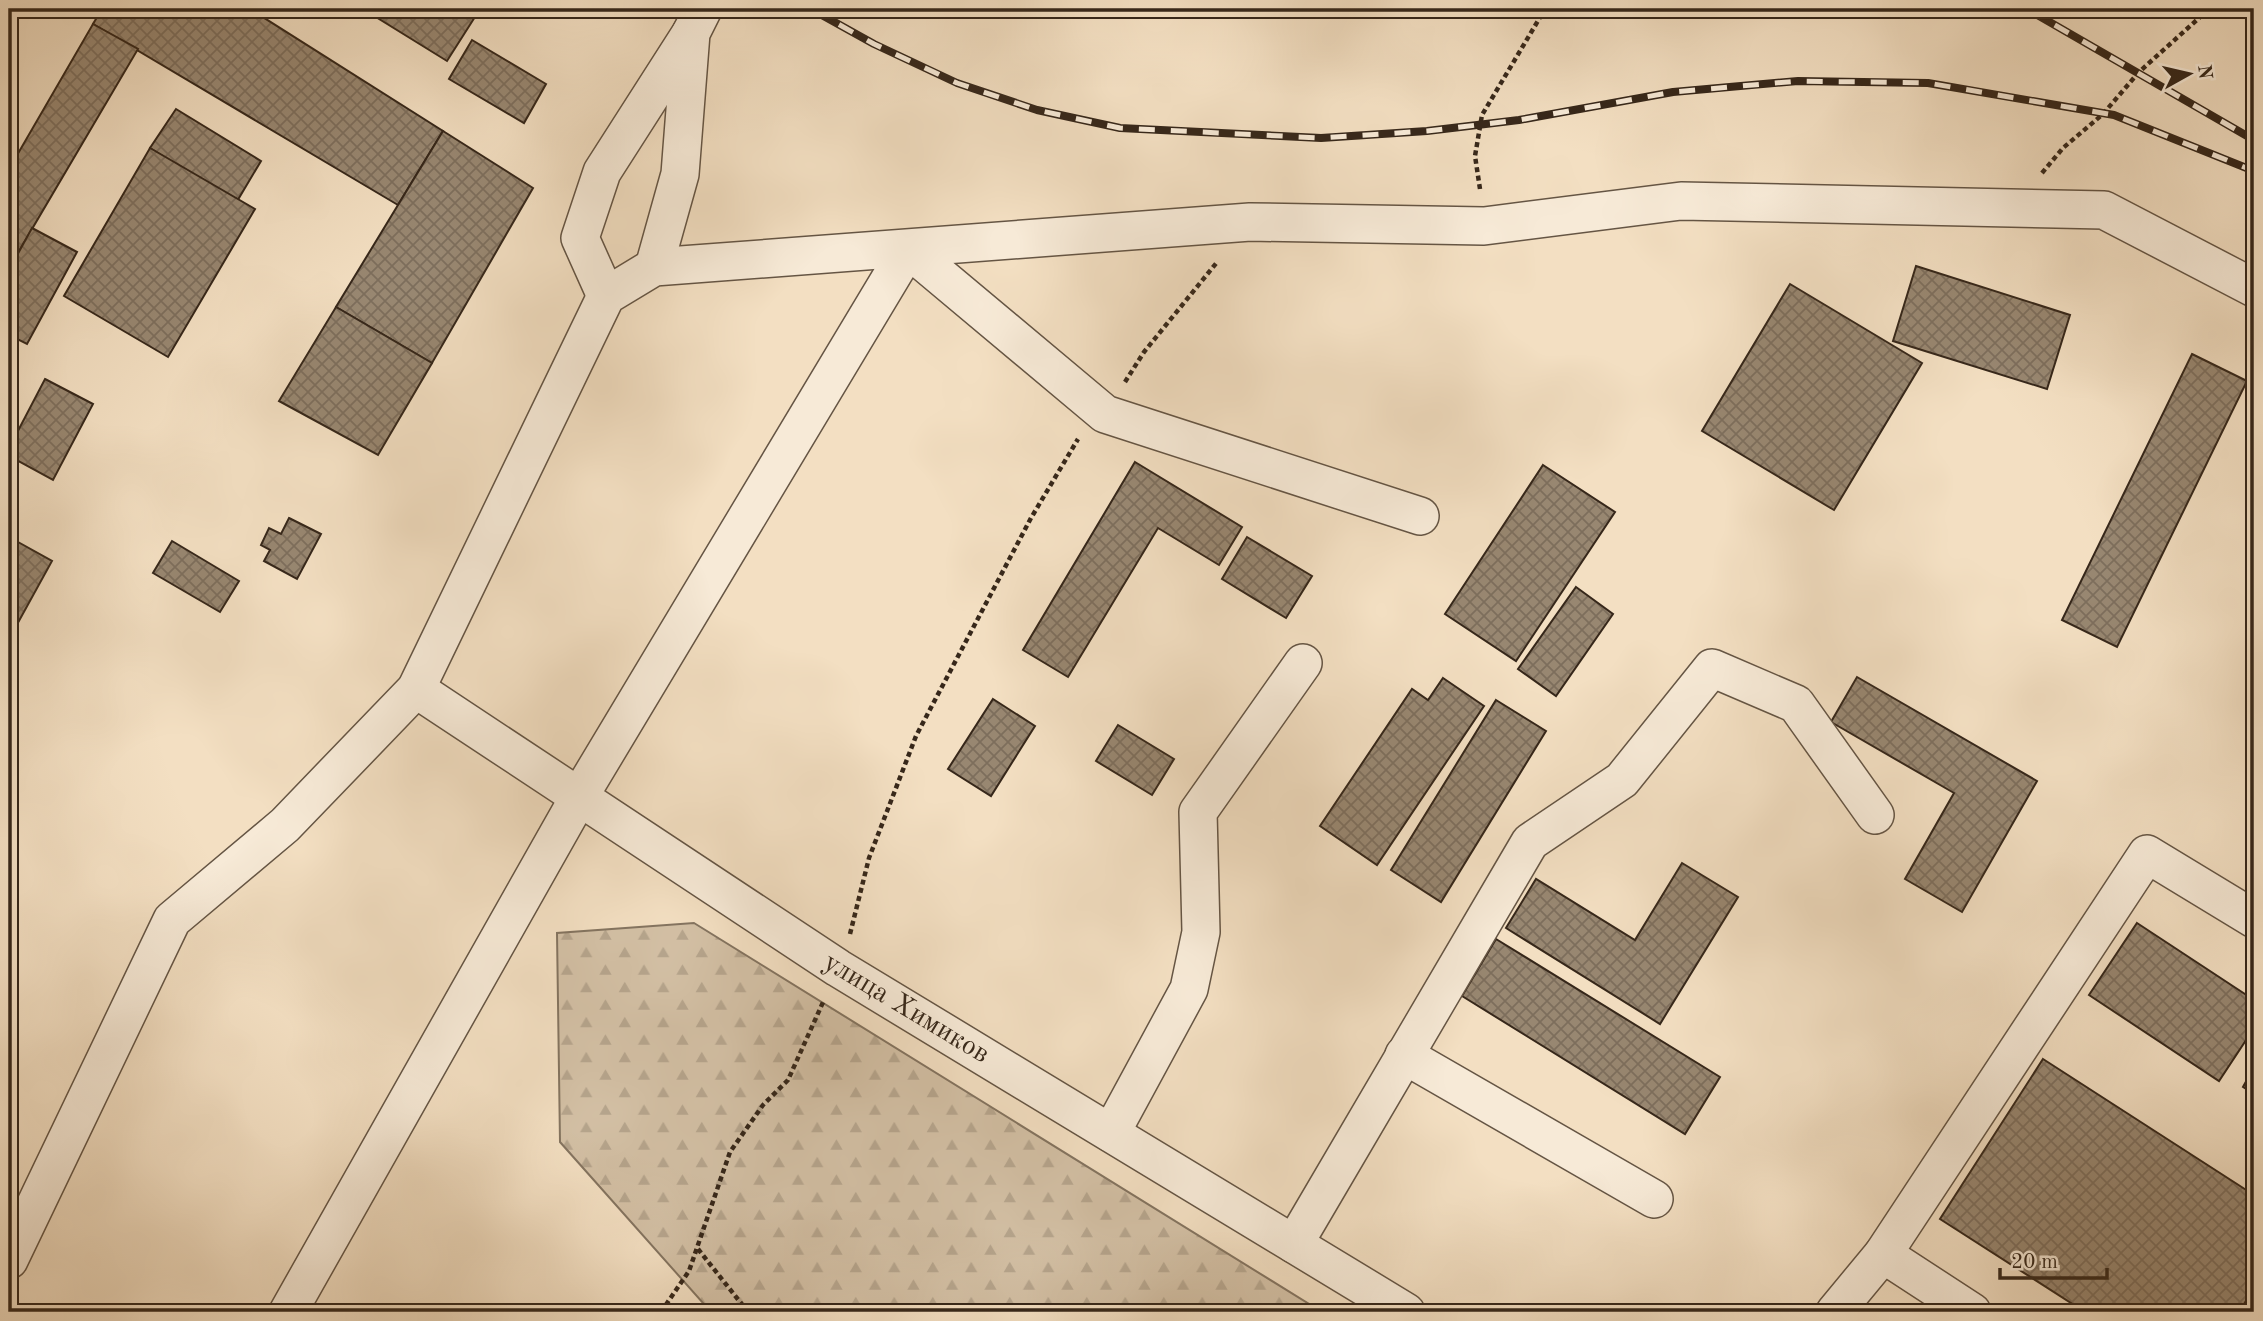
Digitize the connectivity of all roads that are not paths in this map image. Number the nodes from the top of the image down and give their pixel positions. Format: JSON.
{"nodes":[{"id":1,"x":697,"y":21,"type":"edge"},
{"id":2,"x":908,"y":248,"type":"junction"},
{"id":3,"x":654,"y":267,"type":"junction"},
{"id":4,"x":2254,"y":288,"type":"edge"},
{"id":5,"x":606,"y":296,"type":"junction"},
{"id":6,"x":1420,"y":516,"type":"dead end"},
{"id":7,"x":1303,"y":663,"type":"dead end"},
{"id":8,"x":416,"y":689,"type":"junction"},
{"id":9,"x":579,"y":797,"type":"junction"},
{"id":10,"x":1875,"y":815,"type":"dead end"},
{"id":11,"x":2254,"y":919,"type":"edge"},
{"id":12,"x":1404,"y":1055,"type":"junction"},
{"id":13,"x":1111,"y":1133,"type":"junction"},
{"id":14,"x":1654,"y":1199,"type":"dead end"},
{"id":15,"x":1294,"y":1244,"type":"junction"},
{"id":16,"x":1883,"y":1254,"type":"junction"},
{"id":17,"x":9,"y":1260,"type":"edge"},
{"id":18,"x":288,"y":1312,"type":"edge"},
{"id":19,"x":1406,"y":1312,"type":"edge"},
{"id":20,"x":1835,"y":1312,"type":"edge"},
{"id":21,"x":1972,"y":1312,"type":"edge"}],
"edges":[{"from":1,"to":3,"type":"street"},
{"from":1,"to":5,"type":"street"},
{"from":2,"to":3,"type":"street"},
{"from":2,"to":4,"type":"street"},
{"from":2,"to":6,"type":"street"},
{"from":2,"to":9,"type":"street"},
{"from":3,"to":5,"type":"street"},
{"from":5,"to":8,"type":"street"},
{"from":7,"to":13,"type":"street"},
{"from":8,"to":9,"type":"street","name":"улица Химиков"},
{"from":8,"to":17,"type":"street"},
{"from":9,"to":13,"type":"street","name":"улица Химиков"},
{"from":9,"to":18,"type":"street"},
{"from":10,"to":12,"type":"street"},
{"from":11,"to":16,"type":"street"},
{"from":12,"to":14,"type":"street"},
{"from":12,"to":15,"type":"street"},
{"from":13,"to":15,"type":"street","name":"улица Химиков"},
{"from":15,"to":19,"type":"street","name":"улица Химиков"},
{"from":16,"to":20,"type":"street"},
{"from":16,"to":21,"type":"street"}]}
